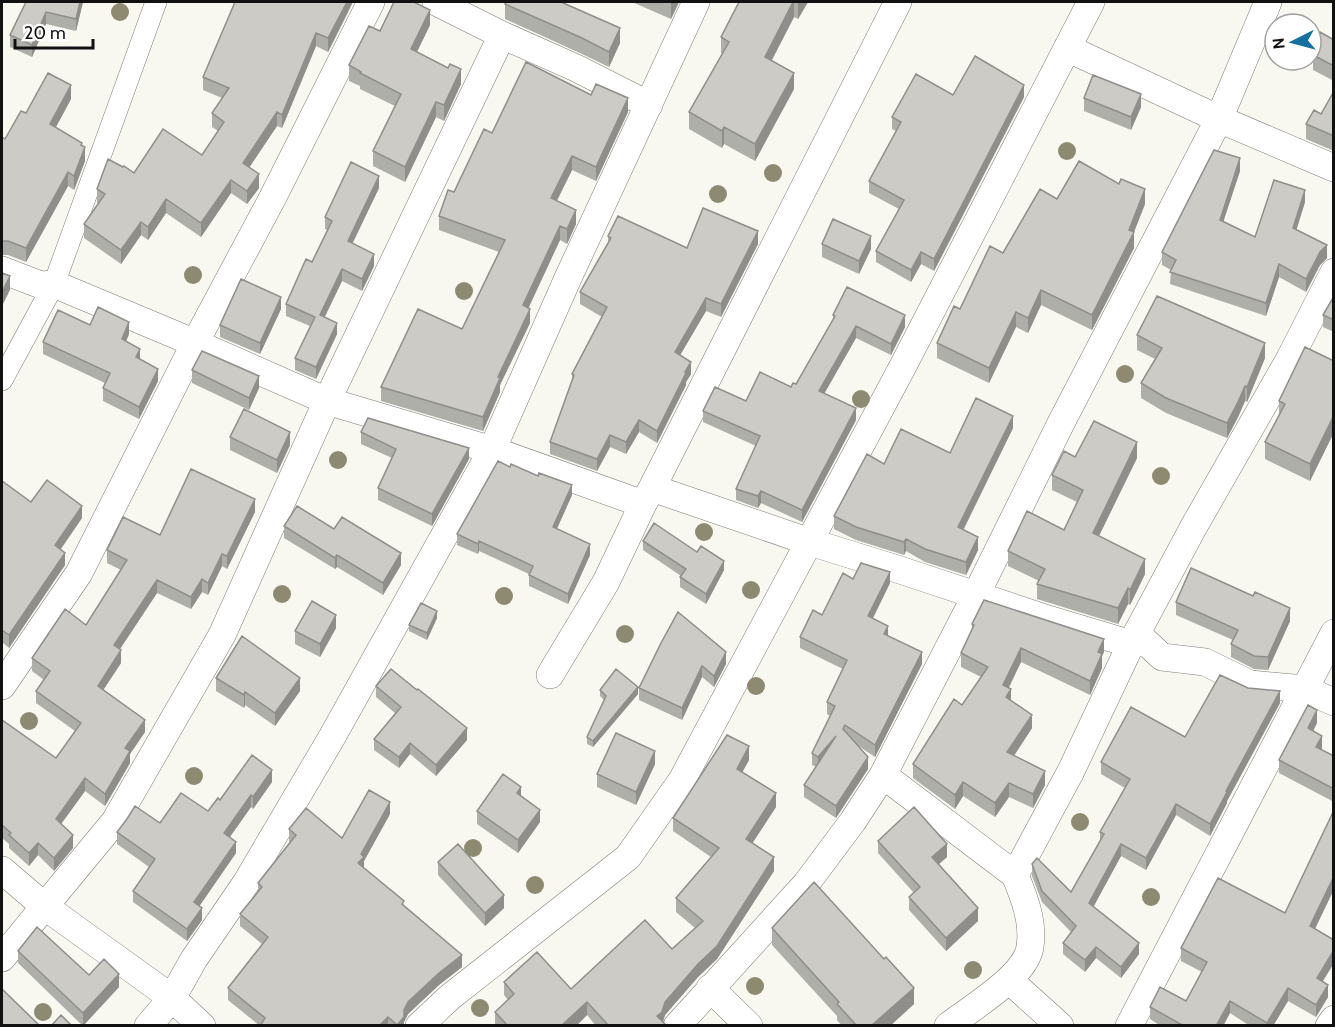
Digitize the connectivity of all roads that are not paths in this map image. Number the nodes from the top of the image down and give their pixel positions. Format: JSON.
{"nodes":[{"id":1,"x":156,"y":2,"type":"edge"},
{"id":2,"x":371,"y":2,"type":"edge"},
{"id":3,"x":436,"y":2,"type":"edge"},
{"id":4,"x":696,"y":2,"type":"edge"},
{"id":5,"x":898,"y":2,"type":"edge"},
{"id":6,"x":1091,"y":2,"type":"edge"},
{"id":7,"x":1268,"y":2,"type":"edge"},
{"id":8,"x":502,"y":35,"type":"junction"},
{"id":9,"x":1067,"y":48,"type":"junction"},
{"id":10,"x":649,"y":105,"type":"junction"},
{"id":11,"x":1219,"y":119,"type":"junction"},
{"id":12,"x":1334,"y":168,"type":"edge"},
{"id":13,"x":2,"y":270,"type":"edge"},
{"id":14,"x":1334,"y":272,"type":"edge"},
{"id":15,"x":54,"y":284,"type":"junction"},
{"id":16,"x":195,"y":343,"type":"junction"},
{"id":17,"x":2,"y":380,"type":"edge"},
{"id":18,"x":327,"y":401,"type":"junction"},
{"id":19,"x":492,"y":450,"type":"junction"},
{"id":20,"x":647,"y":496,"type":"junction"},
{"id":21,"x":810,"y":542,"type":"junction"},
{"id":22,"x":976,"y":595,"type":"junction"},
{"id":23,"x":1334,"y":633,"type":"edge"},
{"id":24,"x":1131,"y":644,"type":"junction"},
{"id":25,"x":550,"y":675,"type":"dead end"},
{"id":26,"x":2,"y":686,"type":"edge"},
{"id":27,"x":1304,"y":688,"type":"junction"},
{"id":28,"x":1334,"y":702,"type":"edge"},
{"id":29,"x":884,"y":775,"type":"junction"},
{"id":30,"x":2,"y":870,"type":"edge"},
{"id":31,"x":1015,"y":875,"type":"junction"},
{"id":32,"x":44,"y":906,"type":"junction"},
{"id":33,"x":2,"y":958,"type":"edge"},
{"id":34,"x":1010,"y":980,"type":"junction"},
{"id":35,"x":710,"y":988,"type":"junction"},
{"id":36,"x":172,"y":998,"type":"junction"},
{"id":37,"x":1334,"y":1018,"type":"edge"},
{"id":38,"x":148,"y":1026,"type":"edge"},
{"id":39,"x":202,"y":1026,"type":"edge"},
{"id":40,"x":419,"y":1026,"type":"edge"},
{"id":41,"x":677,"y":1026,"type":"edge"},
{"id":42,"x":749,"y":1026,"type":"edge"},
{"id":43,"x":948,"y":1026,"type":"edge"},
{"id":44,"x":1060,"y":1026,"type":"edge"},
{"id":45,"x":1129,"y":1026,"type":"edge"},
{"id":46,"x":1329,"y":1026,"type":"edge"}],
"edges":[{"from":1,"to":15,"type":"street"},
{"from":2,"to":16,"type":"street"},
{"from":3,"to":8,"type":"street"},
{"from":4,"to":10,"type":"street"},
{"from":5,"to":20,"type":"street"},
{"from":6,"to":9,"type":"street"},
{"from":7,"to":11,"type":"street"},
{"from":8,"to":10,"type":"street"},
{"from":8,"to":18,"type":"street"},
{"from":9,"to":11,"type":"street"},
{"from":9,"to":21,"type":"street"},
{"from":10,"to":19,"type":"street"},
{"from":11,"to":12,"type":"street"},
{"from":11,"to":22,"type":"street"},
{"from":13,"to":15,"type":"street"},
{"from":14,"to":24,"type":"street"},
{"from":15,"to":16,"type":"street"},
{"from":15,"to":17,"type":"street"},
{"from":16,"to":18,"type":"street"},
{"from":16,"to":26,"type":"street"},
{"from":18,"to":19,"type":"street"},
{"from":18,"to":32,"type":"street"},
{"from":19,"to":20,"type":"street"},
{"from":19,"to":36,"type":"street"},
{"from":20,"to":21,"type":"street"},
{"from":20,"to":25,"type":"street"},
{"from":21,"to":22,"type":"street"},
{"from":21,"to":40,"type":"street"},
{"from":22,"to":24,"type":"street"},
{"from":22,"to":29,"type":"street"},
{"from":23,"to":27,"type":"street"},
{"from":24,"to":27,"type":"street"},
{"from":24,"to":31,"type":"street"},
{"from":27,"to":28,"type":"street"},
{"from":27,"to":45,"type":"street"},
{"from":29,"to":31,"type":"street"},
{"from":29,"to":35,"type":"street"},
{"from":30,"to":32,"type":"street"},
{"from":31,"to":34,"type":"street"},
{"from":32,"to":33,"type":"street"},
{"from":32,"to":36,"type":"street"},
{"from":34,"to":43,"type":"street"},
{"from":34,"to":44,"type":"street"},
{"from":35,"to":41,"type":"street"},
{"from":35,"to":42,"type":"street"},
{"from":36,"to":38,"type":"street"},
{"from":36,"to":39,"type":"street"},
{"from":37,"to":46,"type":"street"}]}
